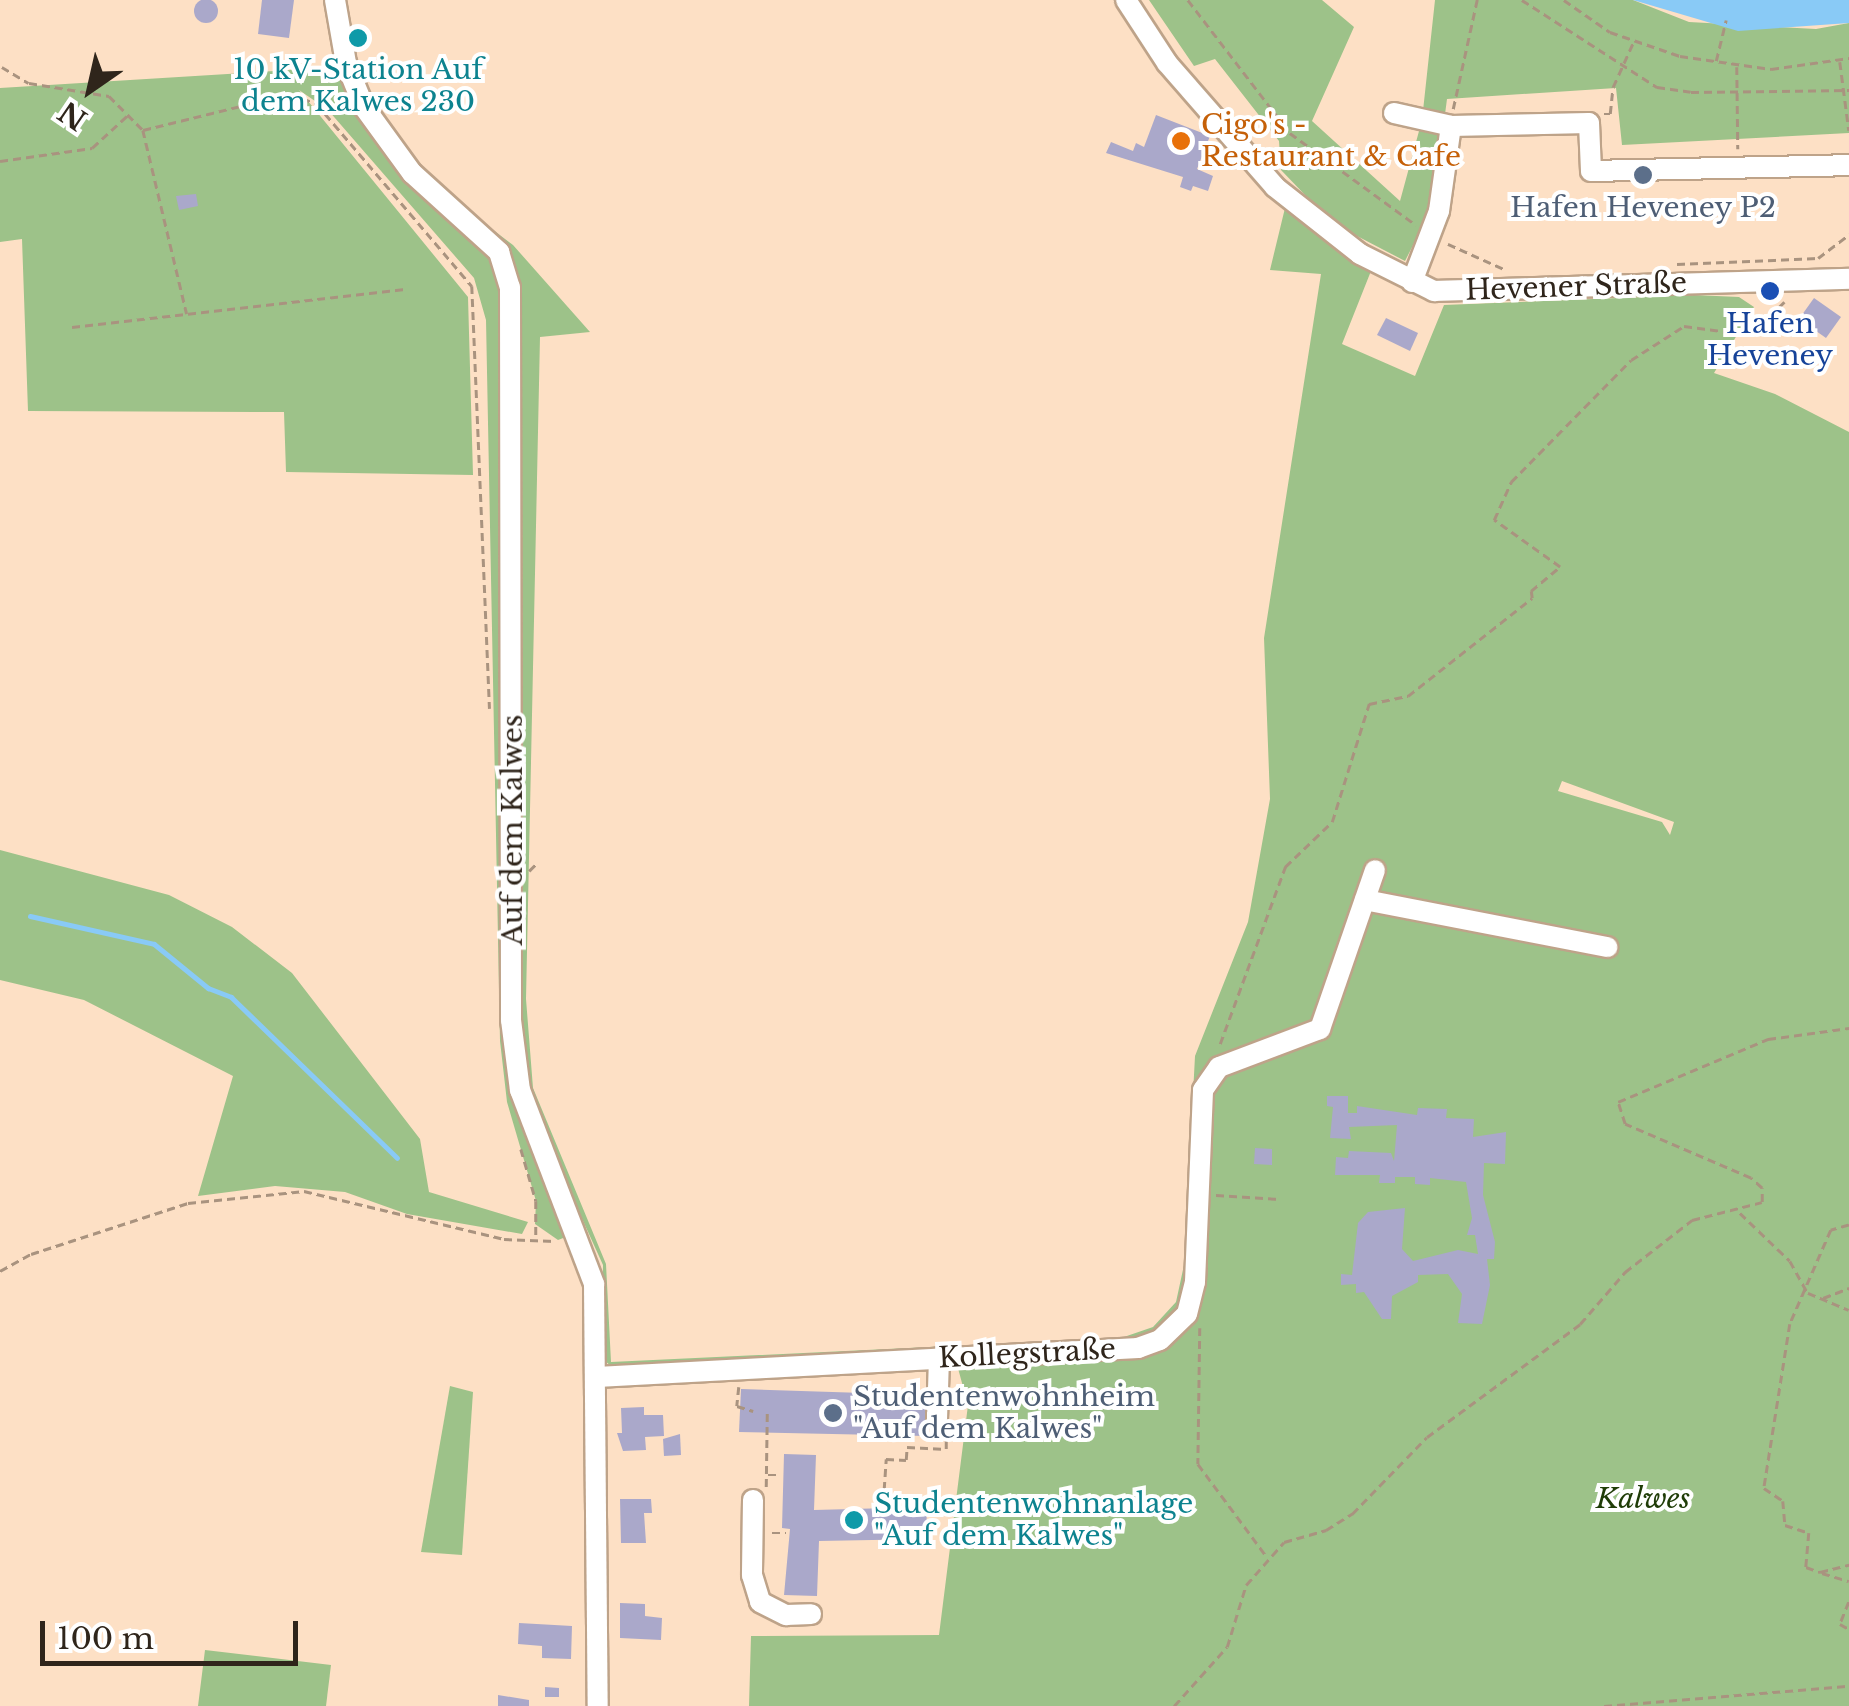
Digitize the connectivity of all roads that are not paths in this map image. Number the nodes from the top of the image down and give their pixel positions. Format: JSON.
{"nodes":[{"id":1,"x":335,"y":0,"type":"edge"},
{"id":2,"x":1126,"y":0,"type":"edge"},
{"id":3,"x":1394,"y":112,"type":"dead end"},
{"id":4,"x":1452,"y":118,"type":"junction"},
{"id":5,"x":1849,"y":165,"type":"edge"},
{"id":6,"x":1849,"y":279,"type":"edge"},
{"id":7,"x":1412,"y":282,"type":"junction"},
{"id":8,"x":1374,"y":870,"type":"dead end"},
{"id":9,"x":1365,"y":900,"type":"junction"},
{"id":10,"x":1607,"y":948,"type":"dead end"},
{"id":11,"x":939,"y":1358,"type":"junction"},
{"id":12,"x":597,"y":1376,"type":"junction"},
{"id":13,"x":937,"y":1419,"type":"road end"},
{"id":14,"x":759,"y":1501,"type":"road end"},
{"id":15,"x":811,"y":1614,"type":"dead end"},
{"id":16,"x":598,"y":1706,"type":"edge"}],
"edges":[{"from":1,"to":12,"type":"street","name":"Auf dem Kalwes"},
{"from":2,"to":7,"type":"street","name":"Hevener Straße"},
{"from":3,"to":4,"type":"street"},
{"from":4,"to":5,"type":"street"},
{"from":4,"to":7,"type":"street"},
{"from":6,"to":7,"type":"street","name":"Hevener Straße"},
{"from":8,"to":9,"type":"street"},
{"from":9,"to":10,"type":"street"},
{"from":9,"to":11,"type":"street","name":"Kollegstraße"},
{"from":11,"to":12,"type":"street","name":"Kollegstraße"},
{"from":11,"to":13,"type":"street"},
{"from":12,"to":16,"type":"street","name":"Auf dem Kalwes"},
{"from":14,"to":15,"type":"street"}]}
